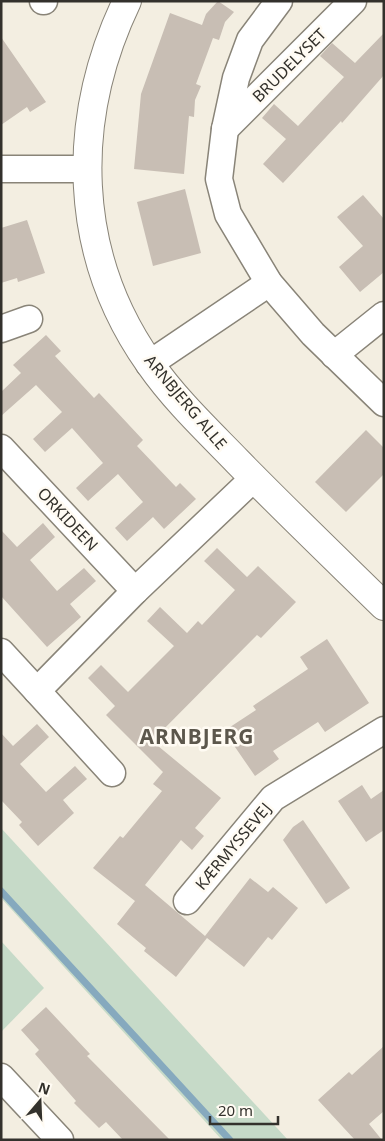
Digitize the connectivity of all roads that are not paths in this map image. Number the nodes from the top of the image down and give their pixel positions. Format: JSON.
{"nodes":[{"id":1,"x":127,"y":1,"type":"edge"},
{"id":2,"x":279,"y":1,"type":"edge"},
{"id":3,"x":353,"y":1,"type":"edge"},
{"id":4,"x":225,"y":129,"type":"junction"},
{"id":5,"x":1,"y":169,"type":"edge"},
{"id":6,"x":86,"y":169,"type":"junction"},
{"id":7,"x":269,"y":283,"type":"junction"},
{"id":8,"x":384,"y":315,"type":"edge"},
{"id":9,"x":29,"y":319,"type":"dead end"},
{"id":10,"x":1,"y":329,"type":"edge"},
{"id":11,"x":334,"y":355,"type":"junction"},
{"id":12,"x":150,"y":364,"type":"junction"},
{"id":13,"x":384,"y":403,"type":"edge"},
{"id":14,"x":1,"y":448,"type":"edge"},
{"id":15,"x":254,"y":478,"type":"junction"},
{"id":16,"x":135,"y":591,"type":"junction"},
{"id":17,"x":384,"y":606,"type":"edge"},
{"id":18,"x":1,"y":652,"type":"edge"},
{"id":19,"x":37,"y":691,"type":"junction"},
{"id":20,"x":384,"y":730,"type":"edge"},
{"id":21,"x":112,"y":773,"type":"dead end"},
{"id":22,"x":187,"y":901,"type":"dead end"},
{"id":23,"x":1,"y":1077,"type":"edge"},
{"id":24,"x":60,"y":1140,"type":"edge"}],
"edges":[{"from":1,"to":6,"type":"street","name":"ARNBJERG ALLE"},
{"from":2,"to":4,"type":"street","name":"BRUDELYSET"},
{"from":3,"to":4,"type":"street","name":"BRUDELYSET"},
{"from":4,"to":7,"type":"street","name":"BRUDELYSET"},
{"from":5,"to":6,"type":"street"},
{"from":6,"to":12,"type":"street","name":"ARNBJERG ALLE"},
{"from":7,"to":11,"type":"street","name":"BRUDELYSET"},
{"from":7,"to":12,"type":"street"},
{"from":8,"to":11,"type":"street"},
{"from":9,"to":10,"type":"street"},
{"from":11,"to":13,"type":"street","name":"BRUDELYSET"},
{"from":12,"to":15,"type":"street","name":"ARNBJERG ALLE"},
{"from":14,"to":16,"type":"street","name":"ORKIDEEN"},
{"from":15,"to":16,"type":"street"},
{"from":15,"to":17,"type":"street","name":"ARNBJERG ALLE"},
{"from":16,"to":19,"type":"street"},
{"from":18,"to":19,"type":"street"},
{"from":19,"to":21,"type":"street"},
{"from":20,"to":22,"type":"street","name":"KÆRMYSSEVEJ"},
{"from":23,"to":24,"type":"street"}]}
